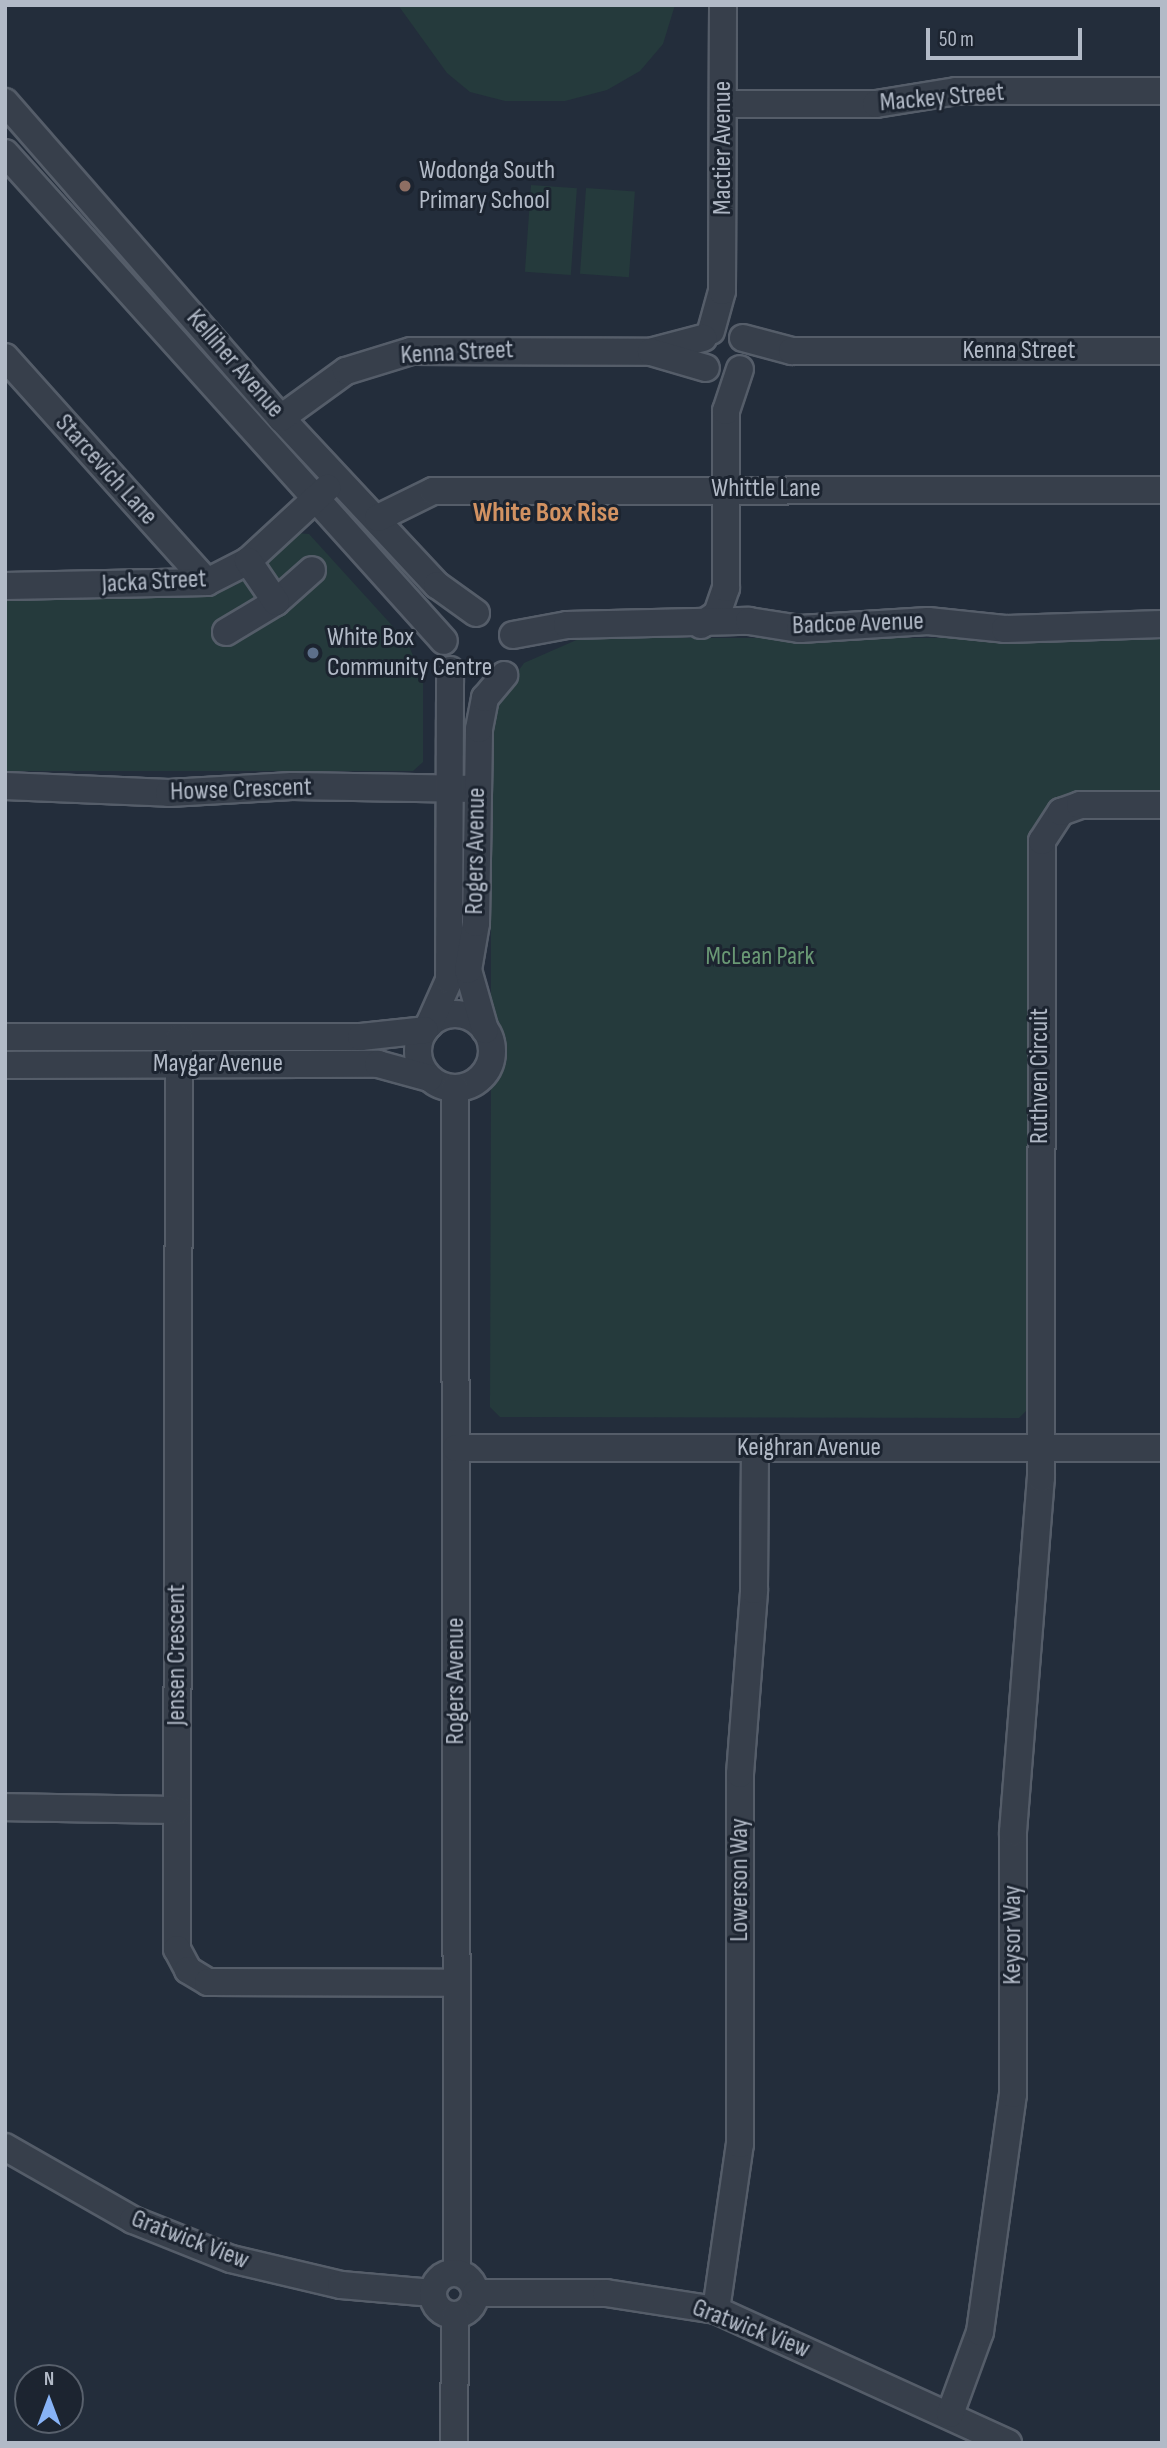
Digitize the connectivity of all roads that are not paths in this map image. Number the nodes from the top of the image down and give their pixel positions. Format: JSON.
{"nodes":[{"id":1,"x":723,"y":5,"type":"edge"},
{"id":2,"x":1162,"y":91,"type":"edge"},
{"id":3,"x":5,"y":102,"type":"edge"},
{"id":4,"x":723,"y":104,"type":"junction"},
{"id":5,"x":5,"y":152,"type":"edge"},
{"id":6,"x":723,"y":334,"type":"junction"},
{"id":7,"x":792,"y":351,"type":"junction"},
{"id":8,"x":1162,"y":351,"type":"edge"},
{"id":9,"x":651,"y":352,"type":"junction"},
{"id":10,"x":5,"y":357,"type":"edge"},
{"id":11,"x":741,"y":367,"type":"junction"},
{"id":12,"x":709,"y":370,"type":"junction"},
{"id":13,"x":726,"y":411,"type":"junction"},
{"id":14,"x":281,"y":418,"type":"junction"},
{"id":15,"x":339,"y":478,"type":"junction"},
{"id":16,"x":726,"y":489,"type":"junction"},
{"id":17,"x":1162,"y":490,"type":"edge"},
{"id":18,"x":316,"y":498,"type":"junction"},
{"id":19,"x":378,"y":518,"type":"junction"},
{"id":20,"x":248,"y":561,"type":"junction"},
{"id":21,"x":312,"y":570,"type":"dead end"},
{"id":22,"x":207,"y":582,"type":"junction"},
{"id":23,"x":5,"y":586,"type":"edge"},
{"id":24,"x":276,"y":602,"type":"junction"},
{"id":25,"x":476,"y":613,"type":"junction"},
{"id":26,"x":1162,"y":624,"type":"edge"},
{"id":27,"x":701,"y":625,"type":"junction"},
{"id":28,"x":226,"y":632,"type":"dead end"},
{"id":29,"x":513,"y":635,"type":"junction"},
{"id":30,"x":444,"y":641,"type":"junction"},
{"id":31,"x":450,"y":670,"type":"junction"},
{"id":32,"x":504,"y":675,"type":"junction"},
{"id":33,"x":5,"y":786,"type":"edge"},
{"id":34,"x":450,"y":788,"type":"junction"},
{"id":35,"x":477,"y":789,"type":"junction"},
{"id":36,"x":1162,"y":805,"type":"edge"},
{"id":37,"x":427,"y":1027,"type":"junction"},
{"id":38,"x":485,"y":1030,"type":"junction"},
{"id":39,"x":5,"y":1037,"type":"edge"},
{"id":40,"x":178,"y":1038,"type":"junction"},
{"id":41,"x":179,"y":1064,"type":"junction"},
{"id":42,"x":5,"y":1065,"type":"edge"},
{"id":43,"x":429,"y":1078,"type":"junction"},
{"id":44,"x":455,"y":1088,"type":"junction"},
{"id":45,"x":456,"y":1448,"type":"junction"},
{"id":46,"x":755,"y":1448,"type":"junction"},
{"id":47,"x":1041,"y":1448,"type":"junction"},
{"id":48,"x":1162,"y":1448,"type":"edge"},
{"id":49,"x":5,"y":1807,"type":"edge"},
{"id":50,"x":177,"y":1810,"type":"junction"},
{"id":51,"x":456,"y":1983,"type":"junction"},
{"id":52,"x":5,"y":2147,"type":"edge"},
{"id":53,"x":457,"y":2273,"type":"junction"},
{"id":54,"x":433,"y":2293,"type":"junction"},
{"id":55,"x":476,"y":2293,"type":"junction"},
{"id":56,"x":716,"y":2310,"type":"junction"},
{"id":57,"x":455,"y":2316,"type":"junction"},
{"id":58,"x":950,"y":2414,"type":"junction"},
{"id":59,"x":454,"y":2443,"type":"edge"},
{"id":60,"x":1008,"y":2443,"type":"edge"}],
"edges":[{"from":1,"to":4,"type":"street","name":"Mactier Avenue"},
{"from":2,"to":4,"type":"street","name":"Mackey Street"},
{"from":3,"to":14,"type":"street","name":"Kelliher Avenue"},
{"from":4,"to":6,"type":"street","name":"Mactier Avenue"},
{"from":5,"to":18,"type":"street","name":"Kelliher Avenue"},
{"from":6,"to":7,"type":"street","name":"Kenna Street"},
{"from":6,"to":9,"type":"street","name":"Kenna Street"},
{"from":6,"to":11,"type":"street"},
{"from":6,"to":12,"type":"street"},
{"from":7,"to":8,"type":"street","name":"Kenna Street"},
{"from":7,"to":11,"type":"street","name":"Kenna Street"},
{"from":9,"to":12,"type":"street","name":"Kenna Street"},
{"from":9,"to":14,"type":"street","name":"Kenna Street"},
{"from":10,"to":22,"type":"street","name":"Starcevich Lane"},
{"from":11,"to":12,"type":"street","name":"Kenna Street"},
{"from":11,"to":13,"type":"street"},
{"from":12,"to":13,"type":"street"},
{"from":13,"to":16,"type":"street"},
{"from":14,"to":15,"type":"street","name":"Kelliher Avenue"},
{"from":15,"to":18,"type":"street","name":"Jacka Street"},
{"from":15,"to":19,"type":"street","name":"Kelliher Avenue"},
{"from":16,"to":17,"type":"street","name":"Whittle Lane"},
{"from":16,"to":19,"type":"street","name":"Whittle Lane"},
{"from":16,"to":27,"type":"street"},
{"from":18,"to":20,"type":"street","name":"Jacka Street"},
{"from":18,"to":30,"type":"street","name":"Kelliher Avenue"},
{"from":19,"to":25,"type":"street","name":"Kelliher Avenue"},
{"from":20,"to":22,"type":"street","name":"Jacka Street"},
{"from":20,"to":24,"type":"street"},
{"from":21,"to":24,"type":"street"},
{"from":22,"to":23,"type":"street","name":"Jacka Street"},
{"from":24,"to":28,"type":"street"},
{"from":25,"to":29,"type":"street"},
{"from":25,"to":30,"type":"street"},
{"from":26,"to":27,"type":"street","name":"Badcoe Avenue"},
{"from":27,"to":29,"type":"street","name":"Badcoe Avenue"},
{"from":29,"to":32,"type":"street"},
{"from":30,"to":31,"type":"street"},
{"from":31,"to":32,"type":"street"},
{"from":31,"to":34,"type":"street","name":"Rogers Avenue"},
{"from":32,"to":35,"type":"street","name":"Rogers Avenue"},
{"from":33,"to":34,"type":"street","name":"Howse Crescent"},
{"from":34,"to":35,"type":"street","name":"Howse Crescent"},
{"from":34,"to":37,"type":"street","name":"Rogers Avenue"},
{"from":35,"to":38,"type":"street","name":"Rogers Avenue"},
{"from":36,"to":47,"type":"street","name":"Ruthven Circuit"},
{"from":37,"to":38,"type":"street"},
{"from":37,"to":40,"type":"street","name":"Maygar Avenue"},
{"from":37,"to":43,"type":"street","name":"Rogers Avenue"},
{"from":38,"to":44,"type":"street","name":"Rogers Avenue"},
{"from":39,"to":40,"type":"street","name":"Maygar Avenue"},
{"from":40,"to":41,"type":"street","name":"Jensen Crescent"},
{"from":41,"to":42,"type":"street","name":"Maygar Avenue"},
{"from":41,"to":43,"type":"street","name":"Maygar Avenue"},
{"from":41,"to":50,"type":"street","name":"Jensen Crescent"},
{"from":43,"to":44,"type":"street"},
{"from":44,"to":45,"type":"street","name":"Rogers Avenue"},
{"from":45,"to":46,"type":"street","name":"Keighran Avenue"},
{"from":45,"to":51,"type":"street","name":"Rogers Avenue"},
{"from":46,"to":47,"type":"street","name":"Keighran Avenue"},
{"from":46,"to":56,"type":"street","name":"Lowerson Way"},
{"from":47,"to":48,"type":"street","name":"Keighran Avenue"},
{"from":47,"to":58,"type":"street","name":"Keysor Way"},
{"from":49,"to":50,"type":"street"},
{"from":50,"to":51,"type":"street","name":"Jensen Crescent"},
{"from":51,"to":53,"type":"street","name":"Rogers Avenue"},
{"from":52,"to":54,"type":"street","name":"Gratwick View"},
{"from":53,"to":54,"type":"street"},
{"from":53,"to":55,"type":"street"},
{"from":54,"to":57,"type":"street"},
{"from":55,"to":56,"type":"street","name":"Gratwick View"},
{"from":55,"to":57,"type":"street"},
{"from":56,"to":58,"type":"street","name":"Gratwick View"},
{"from":57,"to":59,"type":"street"},
{"from":58,"to":60,"type":"street","name":"Gratwick View"}]}
